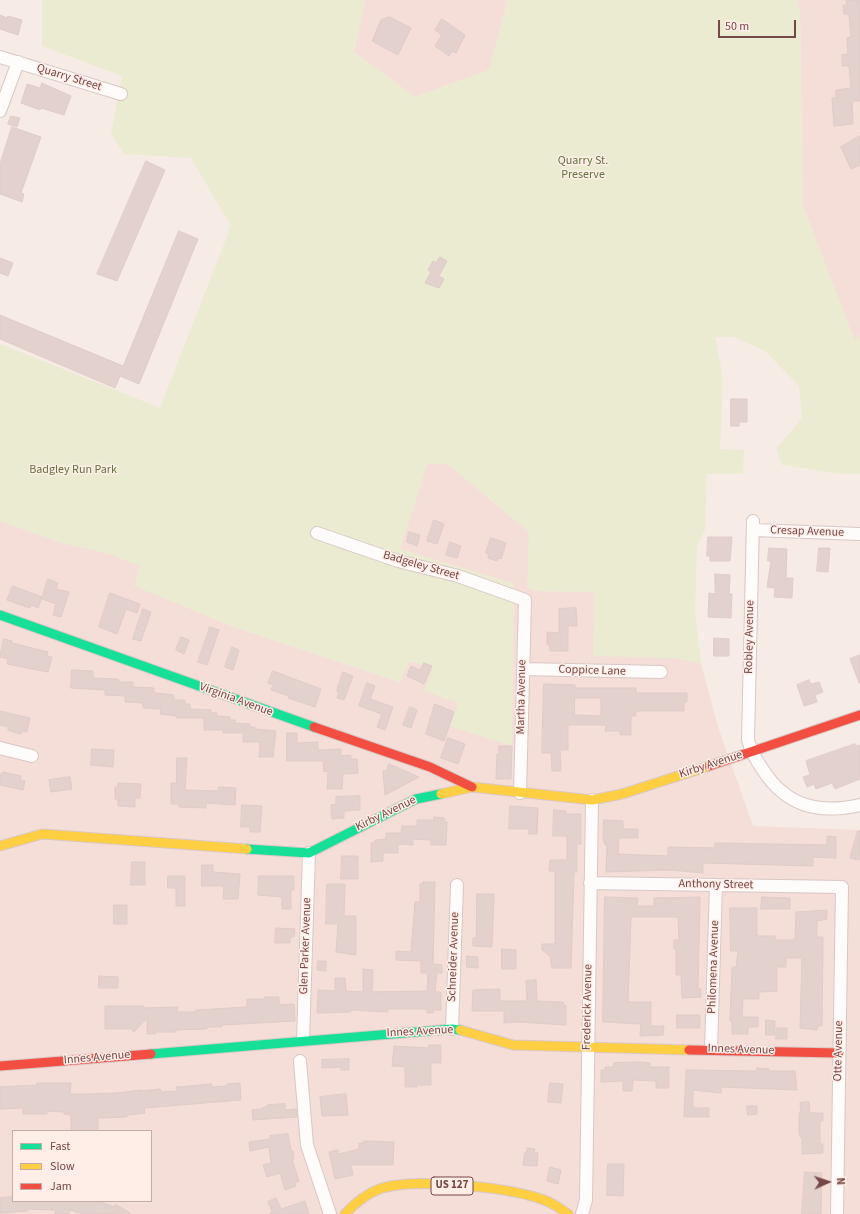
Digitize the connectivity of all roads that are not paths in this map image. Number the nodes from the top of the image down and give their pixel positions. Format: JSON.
{"nodes":[{"id":1,"x":0,"y":57,"type":"edge"},
{"id":2,"x":18,"y":62,"type":"junction"},
{"id":3,"x":121,"y":94,"type":"dead end"},
{"id":4,"x":0,"y":111,"type":"edge"},
{"id":5,"x":753,"y":526,"type":"joint"},
{"id":6,"x":317,"y":533,"type":"dead end"},
{"id":7,"x":860,"y":534,"type":"edge"},
{"id":8,"x":525,"y":600,"type":"joint"},
{"id":9,"x":0,"y":615,"type":"edge"},
{"id":10,"x":523,"y":669,"type":"junction"},
{"id":11,"x":661,"y":672,"type":"dead end"},
{"id":12,"x":860,"y":715,"type":"edge"},
{"id":13,"x":0,"y":748,"type":"edge"},
{"id":14,"x":751,"y":753,"type":"junction"},
{"id":15,"x":32,"y":756,"type":"dead end"},
{"id":16,"x":472,"y":787,"type":"junction"},
{"id":17,"x":520,"y":793,"type":"junction"},
{"id":18,"x":592,"y":800,"type":"junction"},
{"id":19,"x":860,"y":805,"type":"edge"},
{"id":20,"x":0,"y":846,"type":"edge"},
{"id":21,"x":309,"y":853,"type":"junction"},
{"id":22,"x":590,"y":883,"type":"junction"},
{"id":23,"x":456,"y":885,"type":"dead end"},
{"id":24,"x":716,"y":885,"type":"junction"},
{"id":25,"x":842,"y":887,"type":"joint"},
{"id":26,"x":452,"y":1029,"type":"junction"},
{"id":27,"x":303,"y":1040,"type":"junction"},
{"id":28,"x":587,"y":1047,"type":"junction"},
{"id":29,"x":711,"y":1050,"type":"junction"},
{"id":30,"x":839,"y":1053,"type":"junction"},
{"id":31,"x":300,"y":1061,"type":"dead end"},
{"id":32,"x":0,"y":1066,"type":"edge"},
{"id":33,"x":330,"y":1214,"type":"edge"},
{"id":34,"x":345,"y":1214,"type":"edge"},
{"id":35,"x":568,"y":1214,"type":"edge"},
{"id":36,"x":582,"y":1214,"type":"edge"},
{"id":37,"x":837,"y":1214,"type":"edge"}],
"edges":[{"from":1,"to":2,"type":"street","name":"Quarry Street"},
{"from":2,"to":3,"type":"street","name":"Quarry Street"},
{"from":2,"to":4,"type":"street"},
{"from":5,"to":7,"type":"street","name":"Cresap Avenue"},
{"from":5,"to":14,"type":"street","name":"Robley Avenue"},
{"from":6,"to":8,"type":"street","name":"Badgeley Street"},
{"from":8,"to":10,"type":"street","name":"Martha Avenue"},
{"from":9,"to":16,"type":"street","name":"Virginia Avenue"},
{"from":10,"to":11,"type":"street","name":"Coppice Lane"},
{"from":10,"to":17,"type":"street","name":"Martha Avenue"},
{"from":12,"to":14,"type":"street","name":"Kirby Avenue"},
{"from":13,"to":15,"type":"street"},
{"from":14,"to":18,"type":"street","name":"Kirby Avenue"},
{"from":14,"to":19,"type":"street"},
{"from":16,"to":17,"type":"street","name":"Kirby Avenue"},
{"from":16,"to":21,"type":"street","name":"Kirby Avenue"},
{"from":17,"to":18,"type":"street","name":"Kirby Avenue"},
{"from":18,"to":22,"type":"street","name":"Frederick Avenue"},
{"from":20,"to":21,"type":"street"},
{"from":21,"to":27,"type":"street","name":"Glen Parker Avenue"},
{"from":22,"to":24,"type":"street","name":"Anthony Street"},
{"from":22,"to":28,"type":"street","name":"Frederick Avenue"},
{"from":23,"to":26,"type":"street","name":"Schneider Avenue"},
{"from":24,"to":25,"type":"street","name":"Anthony Street"},
{"from":24,"to":29,"type":"street","name":"Philomena Avenue"},
{"from":25,"to":30,"type":"street","name":"Otte Avenue"},
{"from":26,"to":27,"type":"street","name":"Innes Avenue"},
{"from":26,"to":28,"type":"street","name":"Innes Avenue"},
{"from":27,"to":32,"type":"street","name":"Innes Avenue"},
{"from":28,"to":29,"type":"street","name":"Innes Avenue"},
{"from":28,"to":36,"type":"street","name":"Frederick Avenue"},
{"from":29,"to":30,"type":"street","name":"Innes Avenue"},
{"from":30,"to":37,"type":"street","name":"Otte Avenue"},
{"from":31,"to":33,"type":"street"},
{"from":34,"to":35,"type":"street","number":"US 127"}]}
